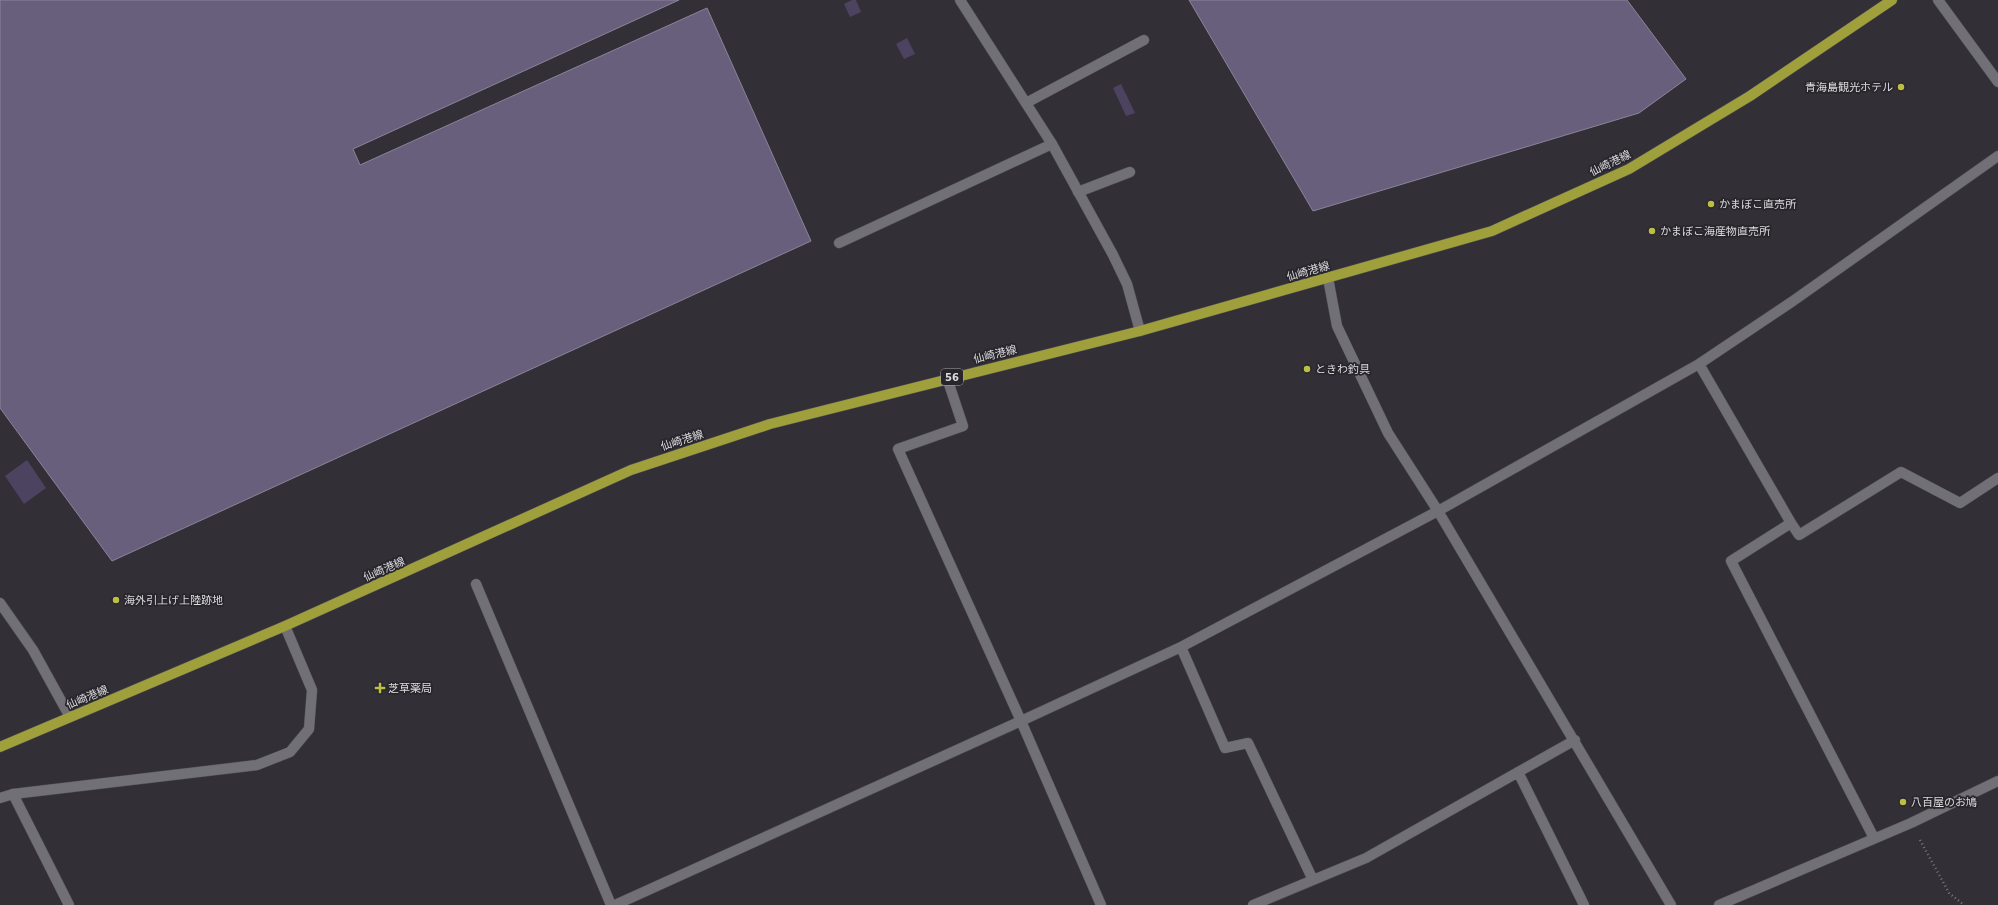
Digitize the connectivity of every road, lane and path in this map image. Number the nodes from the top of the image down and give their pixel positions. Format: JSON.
{"nodes":[{"id":1,"x":960,"y":0,"type":"edge"},
{"id":2,"x":1892,"y":0,"type":"edge"},
{"id":3,"x":1938,"y":0,"type":"edge"},
{"id":4,"x":1144,"y":40,"type":"dead end"},
{"id":5,"x":1998,"y":82,"type":"edge"},
{"id":6,"x":1026,"y":103,"type":"junction"},
{"id":7,"x":1052,"y":144,"type":"junction"},
{"id":8,"x":1998,"y":156,"type":"edge"},
{"id":9,"x":1130,"y":172,"type":"dead end"},
{"id":10,"x":1078,"y":192,"type":"junction"},
{"id":11,"x":839,"y":243,"type":"dead end"},
{"id":12,"x":1328,"y":278,"type":"junction"},
{"id":13,"x":1140,"y":331,"type":"junction"},
{"id":14,"x":1699,"y":364,"type":"junction"},
{"id":15,"x":947,"y":378,"type":"junction"},
{"id":16,"x":1998,"y":478,"type":"edge"},
{"id":17,"x":1438,"y":511,"type":"junction"},
{"id":18,"x":1791,"y":523,"type":"junction"},
{"id":19,"x":476,"y":584,"type":"dead end"},
{"id":20,"x":0,"y":603,"type":"edge"},
{"id":21,"x":285,"y":626,"type":"junction"},
{"id":22,"x":1181,"y":647,"type":"junction"},
{"id":23,"x":70,"y":717,"type":"junction"},
{"id":24,"x":1021,"y":721,"type":"junction"},
{"id":25,"x":1575,"y":740,"type":"junction"},
{"id":26,"x":0,"y":747,"type":"edge"},
{"id":27,"x":1518,"y":772,"type":"junction"},
{"id":28,"x":1998,"y":781,"type":"edge"},
{"id":29,"x":13,"y":794,"type":"junction"},
{"id":30,"x":0,"y":798,"type":"edge"},
{"id":31,"x":1911,"y":823,"type":"junction"},
{"id":32,"x":1874,"y":838,"type":"junction"},
{"id":33,"x":1313,"y":880,"type":"junction"},
{"id":34,"x":69,"y":905,"type":"edge"},
{"id":35,"x":611,"y":905,"type":"edge"},
{"id":36,"x":615,"y":905,"type":"edge"},
{"id":37,"x":1102,"y":905,"type":"edge"},
{"id":38,"x":1254,"y":905,"type":"edge"},
{"id":39,"x":1584,"y":905,"type":"edge"},
{"id":40,"x":1671,"y":905,"type":"edge"},
{"id":41,"x":1719,"y":905,"type":"edge"},
{"id":42,"x":1964,"y":905,"type":"edge"}],
"edges":[{"from":1,"to":6,"type":"street"},
{"from":2,"to":12,"type":"main road","name":"仙崎港線","number":"56"},
{"from":3,"to":5,"type":"street"},
{"from":4,"to":6,"type":"street"},
{"from":6,"to":7,"type":"street"},
{"from":7,"to":10,"type":"street"},
{"from":7,"to":11,"type":"street"},
{"from":8,"to":14,"type":"street"},
{"from":9,"to":10,"type":"street"},
{"from":10,"to":13,"type":"street"},
{"from":12,"to":13,"type":"main road","name":"仙崎港線","number":"56"},
{"from":12,"to":17,"type":"street"},
{"from":13,"to":15,"type":"main road","name":"仙崎港線","number":"56"},
{"from":14,"to":17,"type":"street"},
{"from":14,"to":18,"type":"street"},
{"from":15,"to":21,"type":"main road","name":"仙崎港線","number":"56"},
{"from":15,"to":24,"type":"street"},
{"from":16,"to":18,"type":"street"},
{"from":17,"to":22,"type":"street"},
{"from":17,"to":25,"type":"street"},
{"from":18,"to":32,"type":"street"},
{"from":19,"to":35,"type":"street"},
{"from":20,"to":23,"type":"street"},
{"from":21,"to":23,"type":"main road","name":"仙崎港線","number":"56"},
{"from":21,"to":29,"type":"street"},
{"from":22,"to":24,"type":"street"},
{"from":22,"to":33,"type":"street"},
{"from":23,"to":26,"type":"main road","name":"仙崎港線","number":"56"},
{"from":24,"to":36,"type":"street"},
{"from":24,"to":37,"type":"street"},
{"from":25,"to":27,"type":"street"},
{"from":25,"to":40,"type":"street"},
{"from":27,"to":33,"type":"street"},
{"from":27,"to":39,"type":"street"},
{"from":28,"to":31,"type":"street"},
{"from":29,"to":30,"type":"street"},
{"from":29,"to":34,"type":"street"},
{"from":31,"to":32,"type":"street"},
{"from":31,"to":42,"type":"path"},
{"from":32,"to":41,"type":"street"},
{"from":33,"to":38,"type":"street"}]}
